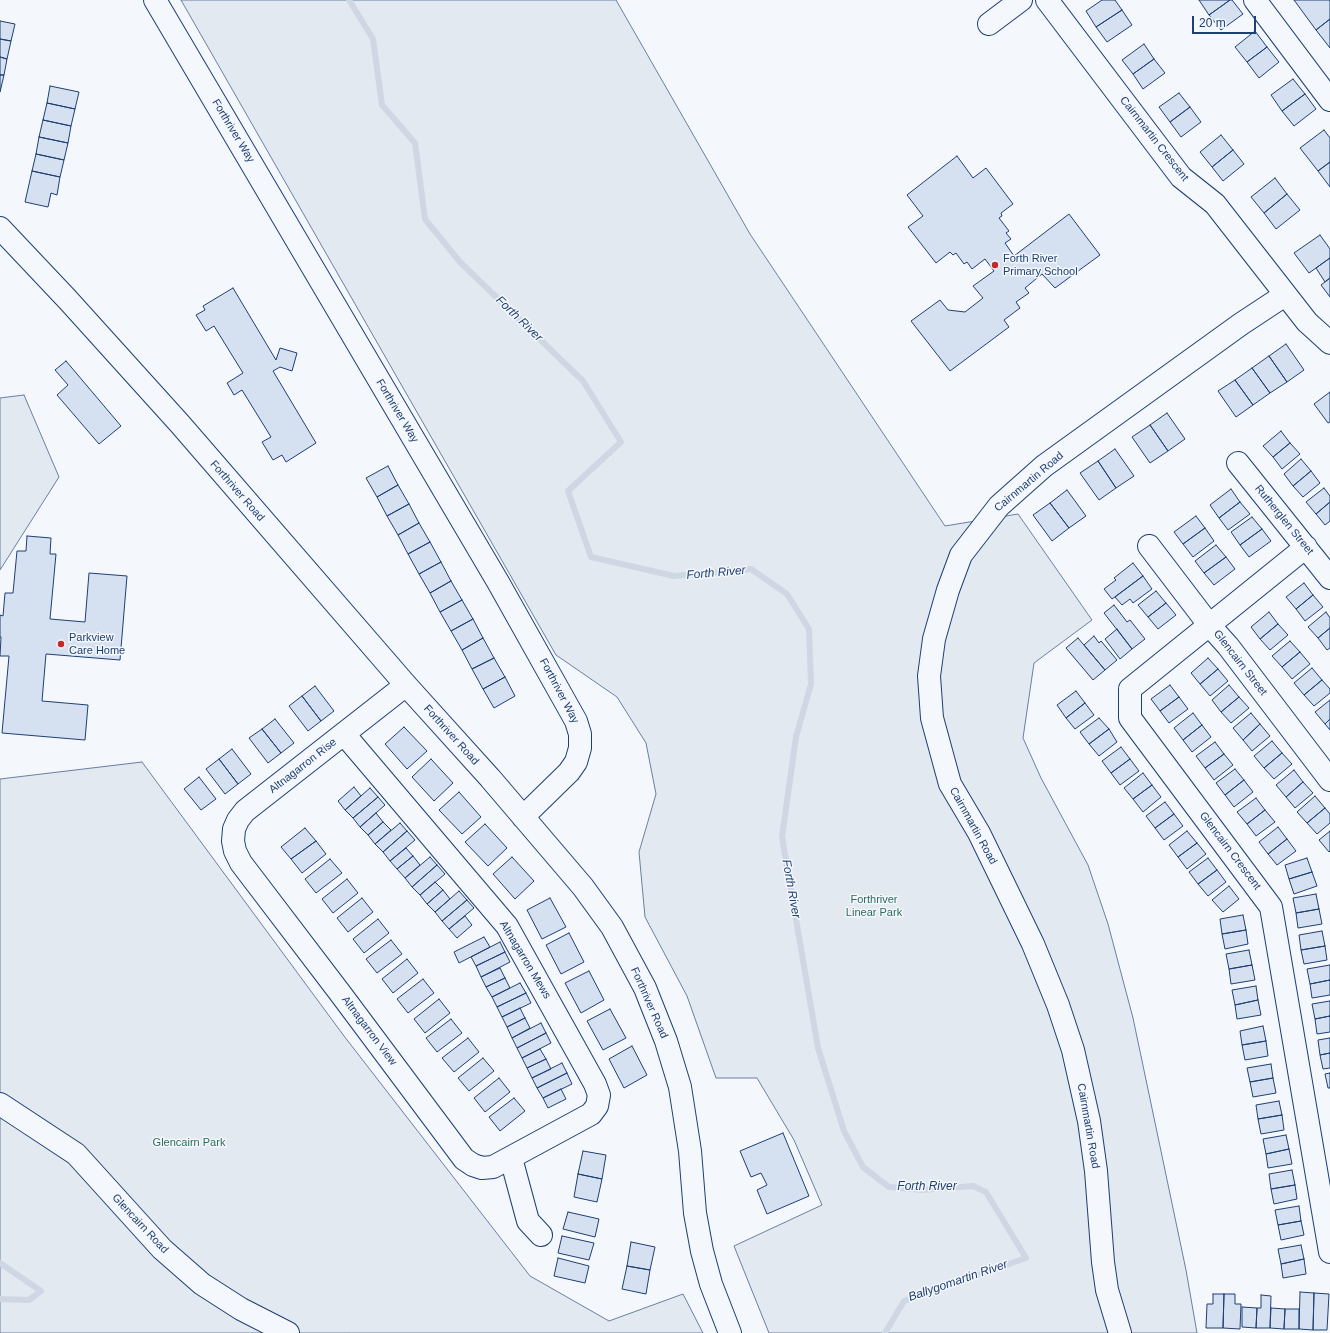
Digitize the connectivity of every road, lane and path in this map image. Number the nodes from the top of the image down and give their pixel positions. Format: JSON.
{"nodes":[{"id":1,"x":155,"y":0,"type":"edge"},
{"id":2,"x":1021,"y":0,"type":"edge"},
{"id":3,"x":1047,"y":0,"type":"edge"},
{"id":4,"x":1255,"y":0,"type":"edge"},
{"id":5,"x":989,"y":24,"type":"dead end"},
{"id":6,"x":1330,"y":100,"type":"edge"},
{"id":7,"x":0,"y":228,"type":"edge"},
{"id":8,"x":1285,"y":295,"type":"junction"},
{"id":9,"x":1330,"y":343,"type":"edge"},
{"id":10,"x":1238,"y":463,"type":"dead end"},
{"id":11,"x":1149,"y":546,"type":"dead end"},
{"id":12,"x":1306,"y":547,"type":"junction"},
{"id":13,"x":1330,"y":578,"type":"edge"},
{"id":14,"x":1210,"y":626,"type":"junction"},
{"id":15,"x":406,"y":685,"type":"junction"},
{"id":16,"x":344,"y":734,"type":"junction"},
{"id":17,"x":1330,"y":780,"type":"edge"},
{"id":18,"x":523,"y":816,"type":"junction"},
{"id":19,"x":241,"y":863,"type":"joint"},
{"id":20,"x":0,"y":1104,"type":"edge"},
{"id":21,"x":512,"y":1158,"type":"junction"},
{"id":22,"x":541,"y":1235,"type":"dead end"},
{"id":23,"x":1330,"y":1252,"type":"edge"},
{"id":24,"x":288,"y":1333,"type":"edge"},
{"id":25,"x":730,"y":1333,"type":"edge"},
{"id":26,"x":1120,"y":1333,"type":"edge"}],
"edges":[{"from":1,"to":18,"type":"street","name":"Forthriver Way"},
{"from":2,"to":5,"type":"street"},
{"from":3,"to":8,"type":"street","name":"Cairnmartin Crescent"},
{"from":4,"to":6,"type":"street"},
{"from":7,"to":15,"type":"street","name":"Forthriver Road"},
{"from":8,"to":9,"type":"street","name":"Cairnmartin Crescent"},
{"from":8,"to":26,"type":"street","name":"Cairnmartin Road"},
{"from":10,"to":12,"type":"street","name":"Rutherglen Street"},
{"from":11,"to":14,"type":"street","name":"Glencairn Street"},
{"from":12,"to":13,"type":"street","name":"Rutherglen Street"},
{"from":12,"to":14,"type":"street","name":"Glencairn Crescent"},
{"from":14,"to":17,"type":"street","name":"Glencairn Street"},
{"from":14,"to":23,"type":"street","name":"Glencairn Crescent"},
{"from":15,"to":16,"type":"street","name":"Altnagarron Rise"},
{"from":15,"to":18,"type":"street","name":"Forthriver Road"},
{"from":16,"to":19,"type":"street","name":"Altnagarron Rise"},
{"from":16,"to":21,"type":"street","name":"Altnagarron Mews"},
{"from":18,"to":25,"type":"street","name":"Forthriver Road"},
{"from":19,"to":21,"type":"street","name":"Altnagarron View"},
{"from":20,"to":24,"type":"street","name":"Glencairn Road"},
{"from":21,"to":22,"type":"street"}]}
